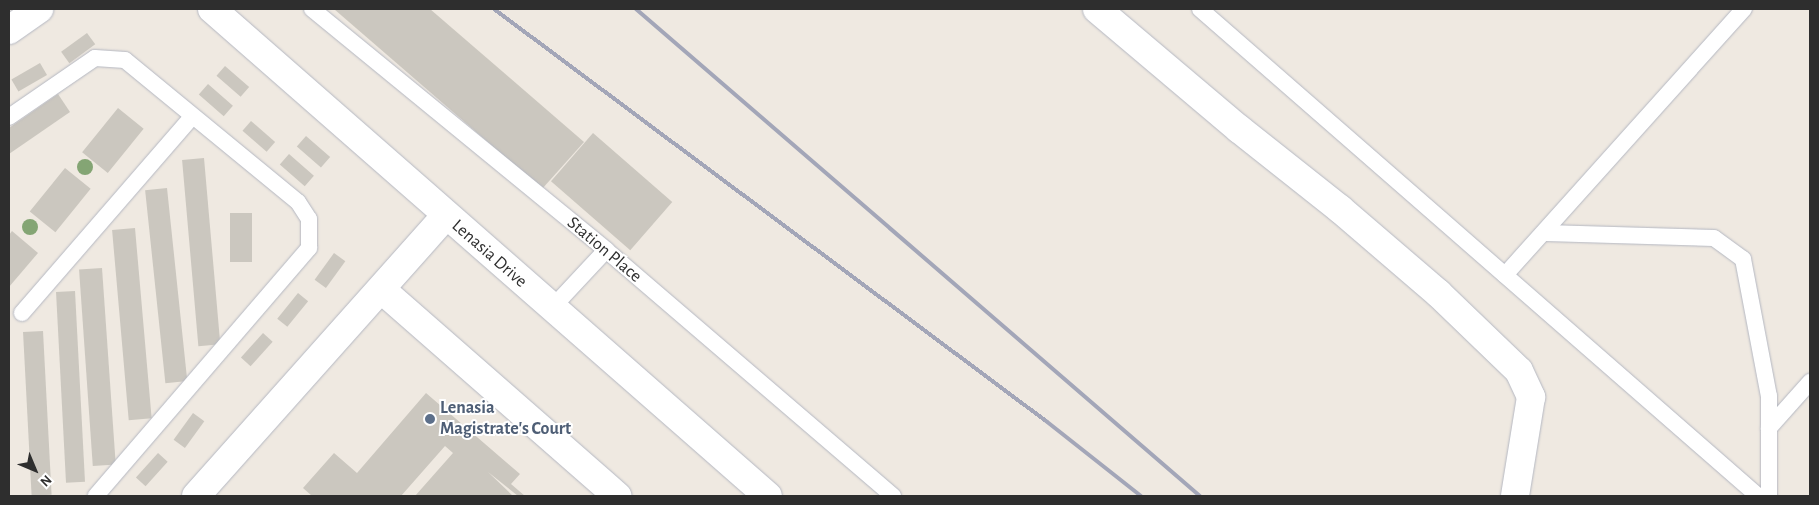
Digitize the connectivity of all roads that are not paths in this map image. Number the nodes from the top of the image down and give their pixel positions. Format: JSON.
{"nodes":[{"id":1,"x":39,"y":9,"type":"edge"},
{"id":2,"x":212,"y":9,"type":"edge"},
{"id":3,"x":312,"y":9,"type":"edge"},
{"id":4,"x":1096,"y":9,"type":"edge"},
{"id":5,"x":1200,"y":9,"type":"edge"},
{"id":6,"x":1744,"y":9,"type":"edge"},
{"id":7,"x":9,"y":30,"type":"edge"},
{"id":8,"x":9,"y":117,"type":"edge"},
{"id":9,"x":192,"y":117,"type":"junction"},
{"id":10,"x":446,"y":217,"type":"junction"},
{"id":11,"x":1546,"y":233,"type":"junction"},
{"id":12,"x":606,"y":250,"type":"junction"},
{"id":13,"x":1505,"y":275,"type":"junction"},
{"id":14,"x":382,"y":290,"type":"junction"},
{"id":15,"x":552,"y":308,"type":"junction"},
{"id":16,"x":22,"y":313,"type":"dead end"},
{"id":17,"x":1810,"y":382,"type":"edge"},
{"id":18,"x":1769,"y":428,"type":"junction"},
{"id":19,"x":607,"y":492,"type":"edge"},
{"id":20,"x":96,"y":496,"type":"edge"},
{"id":21,"x":196,"y":496,"type":"edge"},
{"id":22,"x":768,"y":496,"type":"edge"},
{"id":23,"x":893,"y":496,"type":"edge"},
{"id":24,"x":1515,"y":496,"type":"edge"},
{"id":25,"x":1758,"y":496,"type":"edge"},
{"id":26,"x":1769,"y":496,"type":"edge"}],
"edges":[{"from":1,"to":7,"type":"street"},
{"from":2,"to":10,"type":"street","name":"Lenasia Drive"},
{"from":3,"to":12,"type":"lane","name":"Station Place"},
{"from":4,"to":24,"type":"street"},
{"from":5,"to":13,"type":"lane"},
{"from":6,"to":11,"type":"lane"},
{"from":8,"to":9,"type":"lane"},
{"from":9,"to":16,"type":"lane"},
{"from":9,"to":20,"type":"lane"},
{"from":10,"to":14,"type":"street"},
{"from":10,"to":15,"type":"street","name":"Lenasia Drive"},
{"from":11,"to":13,"type":"lane"},
{"from":11,"to":18,"type":"lane"},
{"from":12,"to":15,"type":"lane"},
{"from":12,"to":23,"type":"lane","name":"Station Place"},
{"from":13,"to":25,"type":"lane"},
{"from":14,"to":19,"type":"street"},
{"from":14,"to":21,"type":"street"},
{"from":15,"to":22,"type":"street","name":"Lenasia Drive"},
{"from":17,"to":18,"type":"lane"},
{"from":18,"to":26,"type":"lane"}]}
